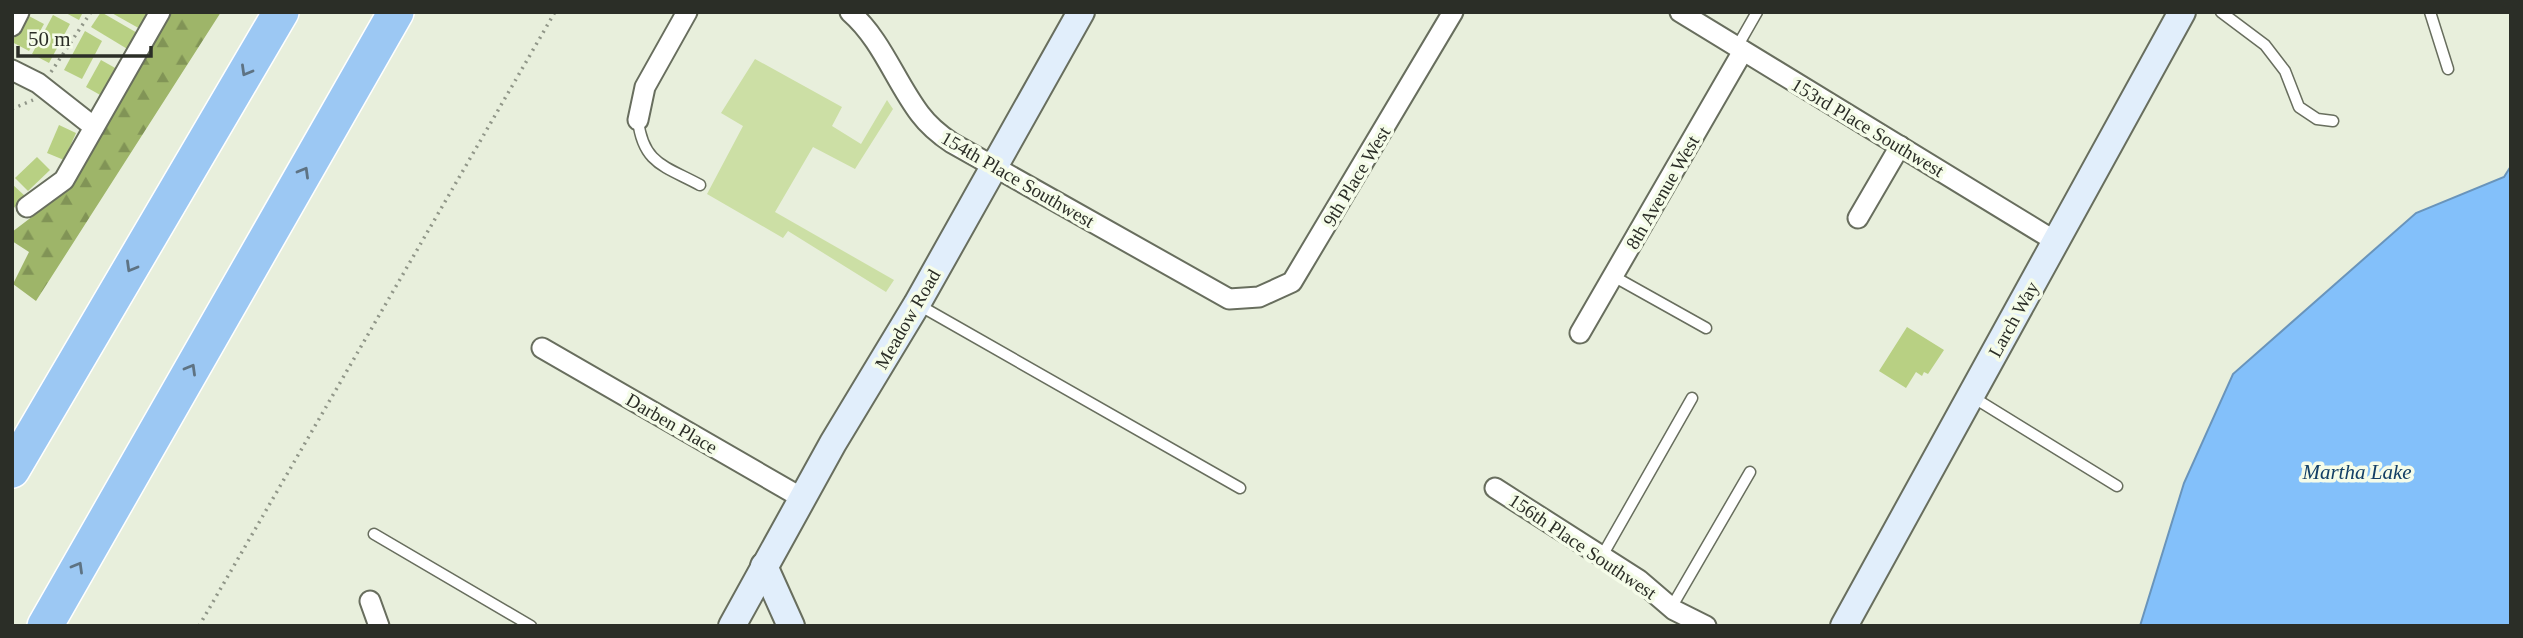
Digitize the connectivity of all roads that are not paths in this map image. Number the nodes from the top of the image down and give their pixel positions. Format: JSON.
{"nodes":[{"id":1,"x":19,"y":12,"type":"edge"},
{"id":2,"x":160,"y":12,"type":"edge"},
{"id":3,"x":281,"y":12,"type":"edge"},
{"id":4,"x":396,"y":12,"type":"edge"},
{"id":5,"x":687,"y":12,"type":"edge"},
{"id":6,"x":850,"y":12,"type":"edge"},
{"id":7,"x":1081,"y":12,"type":"edge"},
{"id":8,"x":1453,"y":12,"type":"edge"},
{"id":9,"x":1680,"y":12,"type":"edge"},
{"id":10,"x":1757,"y":12,"type":"edge"},
{"id":11,"x":2221,"y":12,"type":"edge"},
{"id":12,"x":2430,"y":12,"type":"edge"},
{"id":13,"x":2179,"y":13,"type":"edge"},
{"id":14,"x":12,"y":26,"type":"edge"},
{"id":15,"x":1740,"y":49,"type":"junction"},
{"id":16,"x":2448,"y":69,"type":"dead end"},
{"id":17,"x":12,"y":70,"type":"edge"},
{"id":18,"x":638,"y":120,"type":"joint"},
{"id":19,"x":2333,"y":121,"type":"dead end"},
{"id":20,"x":94,"y":127,"type":"junction"},
{"id":21,"x":1900,"y":146,"type":"junction"},
{"id":22,"x":993,"y":167,"type":"junction"},
{"id":23,"x":700,"y":186,"type":"dead end"},
{"id":24,"x":27,"y":207,"type":"dead end"},
{"id":25,"x":1858,"y":218,"type":"dead end"},
{"id":26,"x":2055,"y":241,"type":"junction"},
{"id":27,"x":1613,"y":276,"type":"junction"},
{"id":28,"x":1229,"y":299,"type":"joint"},
{"id":29,"x":917,"y":304,"type":"junction"},
{"id":30,"x":1706,"y":328,"type":"dead end"},
{"id":31,"x":1580,"y":333,"type":"dead end"},
{"id":32,"x":542,"y":348,"type":"dead end"},
{"id":33,"x":1970,"y":396,"type":"junction"},
{"id":34,"x":1692,"y":398,"type":"dead end"},
{"id":35,"x":12,"y":470,"type":"edge"},
{"id":36,"x":1750,"y":472,"type":"dead end"},
{"id":37,"x":2117,"y":486,"type":"dead end"},
{"id":38,"x":1240,"y":488,"type":"dead end"},
{"id":39,"x":1495,"y":488,"type":"dead end"},
{"id":40,"x":802,"y":498,"type":"junction"},
{"id":41,"x":374,"y":534,"type":"dead end"},
{"id":42,"x":1602,"y":556,"type":"junction"},
{"id":43,"x":764,"y":566,"type":"junction"},
{"id":44,"x":370,"y":601,"type":"dead end"},
{"id":45,"x":1671,"y":608,"type":"junction"},
{"id":46,"x":44,"y":626,"type":"edge"},
{"id":47,"x":379,"y":626,"type":"edge"},
{"id":48,"x":531,"y":626,"type":"edge"},
{"id":49,"x":732,"y":626,"type":"edge"},
{"id":50,"x":791,"y":626,"type":"edge"},
{"id":51,"x":1706,"y":626,"type":"edge"},
{"id":52,"x":1844,"y":626,"type":"edge"}],
"edges":[{"from":1,"to":14,"type":"street"},
{"from":2,"to":20,"type":"street"},
{"from":3,"to":35,"type":"highway","one_way":true},
{"from":46,"to":4,"type":"highway","one_way":true},
{"from":5,"to":18,"type":"street"},
{"from":6,"to":22,"type":"street","name":"154th Place Southwest"},
{"from":7,"to":22,"type":"street","name":"Meadow Road"},
{"from":8,"to":28,"type":"street","name":"9th Place West"},
{"from":9,"to":15,"type":"street","name":"153rd Place Southwest"},
{"from":10,"to":15,"type":"lane"},
{"from":11,"to":19,"type":"lane"},
{"from":12,"to":16,"type":"lane"},
{"from":13,"to":26,"type":"street","name":"Larch Way"},
{"from":15,"to":21,"type":"street","name":"153rd Place Southwest"},
{"from":15,"to":27,"type":"street","name":"8th Avenue West"},
{"from":17,"to":20,"type":"street"},
{"from":18,"to":23,"type":"lane"},
{"from":20,"to":24,"type":"street"},
{"from":21,"to":25,"type":"street"},
{"from":21,"to":26,"type":"street","name":"153rd Place Southwest"},
{"from":22,"to":28,"type":"street","name":"154th Place Southwest"},
{"from":22,"to":29,"type":"street","name":"Meadow Road"},
{"from":26,"to":33,"type":"street","name":"Larch Way"},
{"from":27,"to":30,"type":"lane"},
{"from":27,"to":31,"type":"street","name":"8th Avenue West"},
{"from":29,"to":38,"type":"lane"},
{"from":29,"to":40,"type":"street","name":"Meadow Road"},
{"from":32,"to":40,"type":"street","name":"Darben Place"},
{"from":33,"to":37,"type":"lane"},
{"from":33,"to":52,"type":"street","name":"Larch Way"},
{"from":34,"to":42,"type":"lane"},
{"from":36,"to":45,"type":"lane"},
{"from":39,"to":42,"type":"street","name":"156th Place Southwest"},
{"from":40,"to":43,"type":"street","name":"Meadow Road"},
{"from":41,"to":48,"type":"lane"},
{"from":42,"to":45,"type":"street","name":"156th Place Southwest"},
{"from":43,"to":49,"type":"street","name":"Meadow Road"},
{"from":43,"to":50,"type":"street"},
{"from":44,"to":47,"type":"street"},
{"from":45,"to":51,"type":"street","name":"156th Place Southwest"}]}
